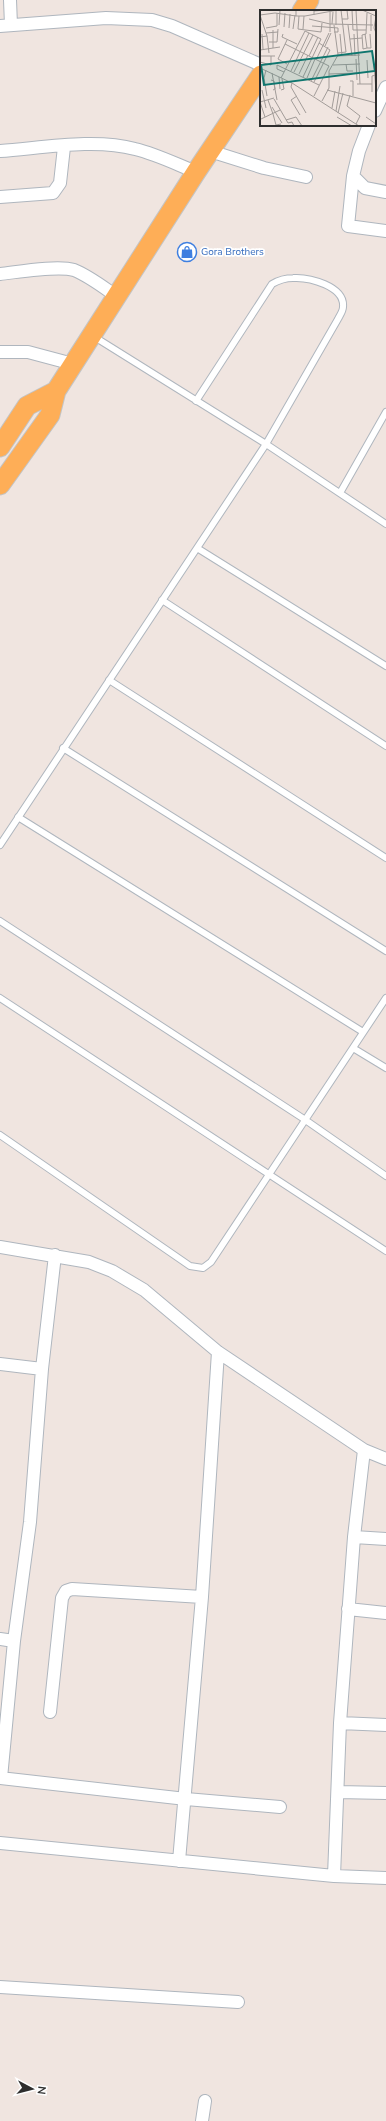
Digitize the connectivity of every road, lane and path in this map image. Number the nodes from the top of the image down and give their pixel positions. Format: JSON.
{"nodes":[{"id":1,"x":10,"y":0,"type":"edge"},
{"id":2,"x":309,"y":0,"type":"edge"},
{"id":3,"x":303,"y":10,"type":"edge"},
{"id":4,"x":5,"y":26,"type":"edge"},
{"id":5,"x":260,"y":65,"type":"edge"},
{"id":6,"x":260,"y":76,"type":"edge"},
{"id":7,"x":386,"y":87,"type":"edge"},
{"id":8,"x":383,"y":100,"type":"edge"},
{"id":9,"x":376,"y":110,"type":"edge"},
{"id":10,"x":369,"y":126,"type":"edge"},
{"id":11,"x":64,"y":147,"type":"junction"},
{"id":12,"x":0,"y":151,"type":"edge"},
{"id":13,"x":210,"y":151,"type":"junction"},
{"id":14,"x":196,"y":172,"type":"junction"},
{"id":15,"x":353,"y":176,"type":"junction"},
{"id":16,"x":306,"y":177,"type":"dead end"},
{"id":17,"x":386,"y":192,"type":"edge"},
{"id":18,"x":0,"y":197,"type":"edge"},
{"id":19,"x":386,"y":231,"type":"edge"},
{"id":20,"x":0,"y":274,"type":"edge"},
{"id":21,"x":116,"y":296,"type":"junction"},
{"id":22,"x":92,"y":335,"type":"junction"},
{"id":23,"x":0,"y":352,"type":"edge"},
{"id":24,"x":73,"y":364,"type":"junction"},
{"id":25,"x":56,"y":391,"type":"junction"},
{"id":26,"x":196,"y":401,"type":"junction"},
{"id":27,"x":386,"y":412,"type":"edge"},
{"id":28,"x":266,"y":444,"type":"junction"},
{"id":29,"x":0,"y":447,"type":"edge"},
{"id":30,"x":0,"y":485,"type":"edge"},
{"id":31,"x":340,"y":493,"type":"junction"},
{"id":32,"x":386,"y":524,"type":"edge"},
{"id":33,"x":197,"y":548,"type":"junction"},
{"id":34,"x":162,"y":600,"type":"junction"},
{"id":35,"x":386,"y":666,"type":"edge"},
{"id":36,"x":109,"y":680,"type":"junction"},
{"id":37,"x":386,"y":746,"type":"edge"},
{"id":38,"x":64,"y":748,"type":"junction"},
{"id":39,"x":18,"y":817,"type":"junction"},
{"id":40,"x":0,"y":845,"type":"edge"},
{"id":41,"x":386,"y":858,"type":"edge"},
{"id":42,"x":0,"y":921,"type":"edge"},
{"id":43,"x":386,"y":951,"type":"edge"},
{"id":44,"x":0,"y":998,"type":"edge"},
{"id":45,"x":386,"y":998,"type":"edge"},
{"id":46,"x":363,"y":1032,"type":"junction"},
{"id":47,"x":352,"y":1048,"type":"junction"},
{"id":48,"x":386,"y":1068,"type":"edge"},
{"id":49,"x":304,"y":1119,"type":"junction"},
{"id":50,"x":0,"y":1135,"type":"edge"},
{"id":51,"x":268,"y":1174,"type":"junction"},
{"id":52,"x":386,"y":1176,"type":"edge"},
{"id":53,"x":0,"y":1247,"type":"edge"},
{"id":54,"x":386,"y":1251,"type":"edge"},
{"id":55,"x":55,"y":1255,"type":"junction"},
{"id":56,"x":218,"y":1352,"type":"junction"},
{"id":57,"x":0,"y":1364,"type":"edge"},
{"id":58,"x":42,"y":1369,"type":"junction"},
{"id":59,"x":364,"y":1450,"type":"junction"},
{"id":60,"x":386,"y":1459,"type":"edge"},
{"id":61,"x":354,"y":1537,"type":"junction"},
{"id":62,"x":386,"y":1539,"type":"edge"},
{"id":63,"x":202,"y":1597,"type":"junction"},
{"id":64,"x":348,"y":1609,"type":"junction"},
{"id":65,"x":386,"y":1613,"type":"edge"},
{"id":66,"x":0,"y":1639,"type":"edge"},
{"id":67,"x":14,"y":1641,"type":"junction"},
{"id":68,"x":4,"y":1700,"type":"edge"},
{"id":69,"x":50,"y":1712,"type":"dead end"},
{"id":70,"x":340,"y":1723,"type":"junction"},
{"id":71,"x":386,"y":1724,"type":"edge"},
{"id":72,"x":0,"y":1778,"type":"edge"},
{"id":73,"x":338,"y":1792,"type":"junction"},
{"id":74,"x":386,"y":1794,"type":"edge"},
{"id":75,"x":186,"y":1799,"type":"junction"},
{"id":76,"x":280,"y":1807,"type":"dead end"},
{"id":77,"x":0,"y":1843,"type":"edge"},
{"id":78,"x":179,"y":1861,"type":"junction"},
{"id":79,"x":334,"y":1876,"type":"junction"},
{"id":80,"x":386,"y":1878,"type":"edge"},
{"id":81,"x":0,"y":1987,"type":"edge"},
{"id":82,"x":238,"y":2002,"type":"dead end"},
{"id":83,"x":205,"y":2101,"type":"dead end"},
{"id":84,"x":202,"y":2121,"type":"edge"}],
"edges":[{"from":1,"to":4,"type":"street"},
{"from":2,"to":3,"type":"main road"},
{"from":4,"to":5,"type":"street"},
{"from":6,"to":13,"type":"main road"},
{"from":7,"to":8,"type":"street"},
{"from":8,"to":9,"type":"street"},
{"from":10,"to":15,"type":"street"},
{"from":11,"to":12,"type":"street"},
{"from":11,"to":14,"type":"street"},
{"from":11,"to":18,"type":"street"},
{"from":13,"to":14,"type":"main road"},
{"from":13,"to":16,"type":"street"},
{"from":14,"to":21,"type":"main road"},
{"from":15,"to":17,"type":"street"},
{"from":15,"to":19,"type":"street"},
{"from":20,"to":21,"type":"street"},
{"from":21,"to":22,"type":"main road"},
{"from":22,"to":24,"type":"main road"},
{"from":22,"to":26,"type":"lane"},
{"from":23,"to":24,"type":"street"},
{"from":24,"to":25,"type":"main road"},
{"from":25,"to":29,"type":"main road"},
{"from":25,"to":30,"type":"main road"},
{"from":26,"to":28,"type":"lane"},
{"from":26,"to":28,"type":"lane"},
{"from":27,"to":31,"type":"lane"},
{"from":28,"to":31,"type":"lane"},
{"from":28,"to":33,"type":"lane"},
{"from":31,"to":32,"type":"lane"},
{"from":33,"to":34,"type":"lane"},
{"from":33,"to":35,"type":"lane"},
{"from":34,"to":36,"type":"lane"},
{"from":34,"to":37,"type":"lane"},
{"from":36,"to":38,"type":"lane"},
{"from":36,"to":41,"type":"lane"},
{"from":38,"to":39,"type":"lane"},
{"from":38,"to":43,"type":"lane"},
{"from":39,"to":40,"type":"lane"},
{"from":39,"to":46,"type":"lane"},
{"from":42,"to":49,"type":"lane"},
{"from":44,"to":51,"type":"lane"},
{"from":45,"to":46,"type":"lane"},
{"from":46,"to":47,"type":"lane"},
{"from":47,"to":48,"type":"lane"},
{"from":47,"to":49,"type":"lane"},
{"from":49,"to":51,"type":"lane"},
{"from":49,"to":52,"type":"lane"},
{"from":50,"to":51,"type":"lane"},
{"from":51,"to":54,"type":"lane"},
{"from":53,"to":55,"type":"street"},
{"from":55,"to":56,"type":"street"},
{"from":55,"to":58,"type":"street"},
{"from":56,"to":59,"type":"street"},
{"from":56,"to":63,"type":"street"},
{"from":57,"to":58,"type":"street"},
{"from":58,"to":67,"type":"street"},
{"from":59,"to":60,"type":"street"},
{"from":59,"to":61,"type":"street"},
{"from":61,"to":62,"type":"street"},
{"from":61,"to":64,"type":"street"},
{"from":63,"to":69,"type":"street"},
{"from":63,"to":75,"type":"street"},
{"from":64,"to":65,"type":"street"},
{"from":64,"to":70,"type":"street"},
{"from":66,"to":67,"type":"street"},
{"from":67,"to":68,"type":"street"},
{"from":68,"to":72,"type":"street"},
{"from":70,"to":71,"type":"street"},
{"from":70,"to":73,"type":"street"},
{"from":72,"to":75,"type":"street"},
{"from":73,"to":74,"type":"street"},
{"from":73,"to":79,"type":"street"},
{"from":75,"to":76,"type":"street"},
{"from":75,"to":78,"type":"street"},
{"from":77,"to":78,"type":"street"},
{"from":78,"to":79,"type":"street"},
{"from":79,"to":80,"type":"street"},
{"from":81,"to":82,"type":"street"},
{"from":83,"to":84,"type":"street"}]}
